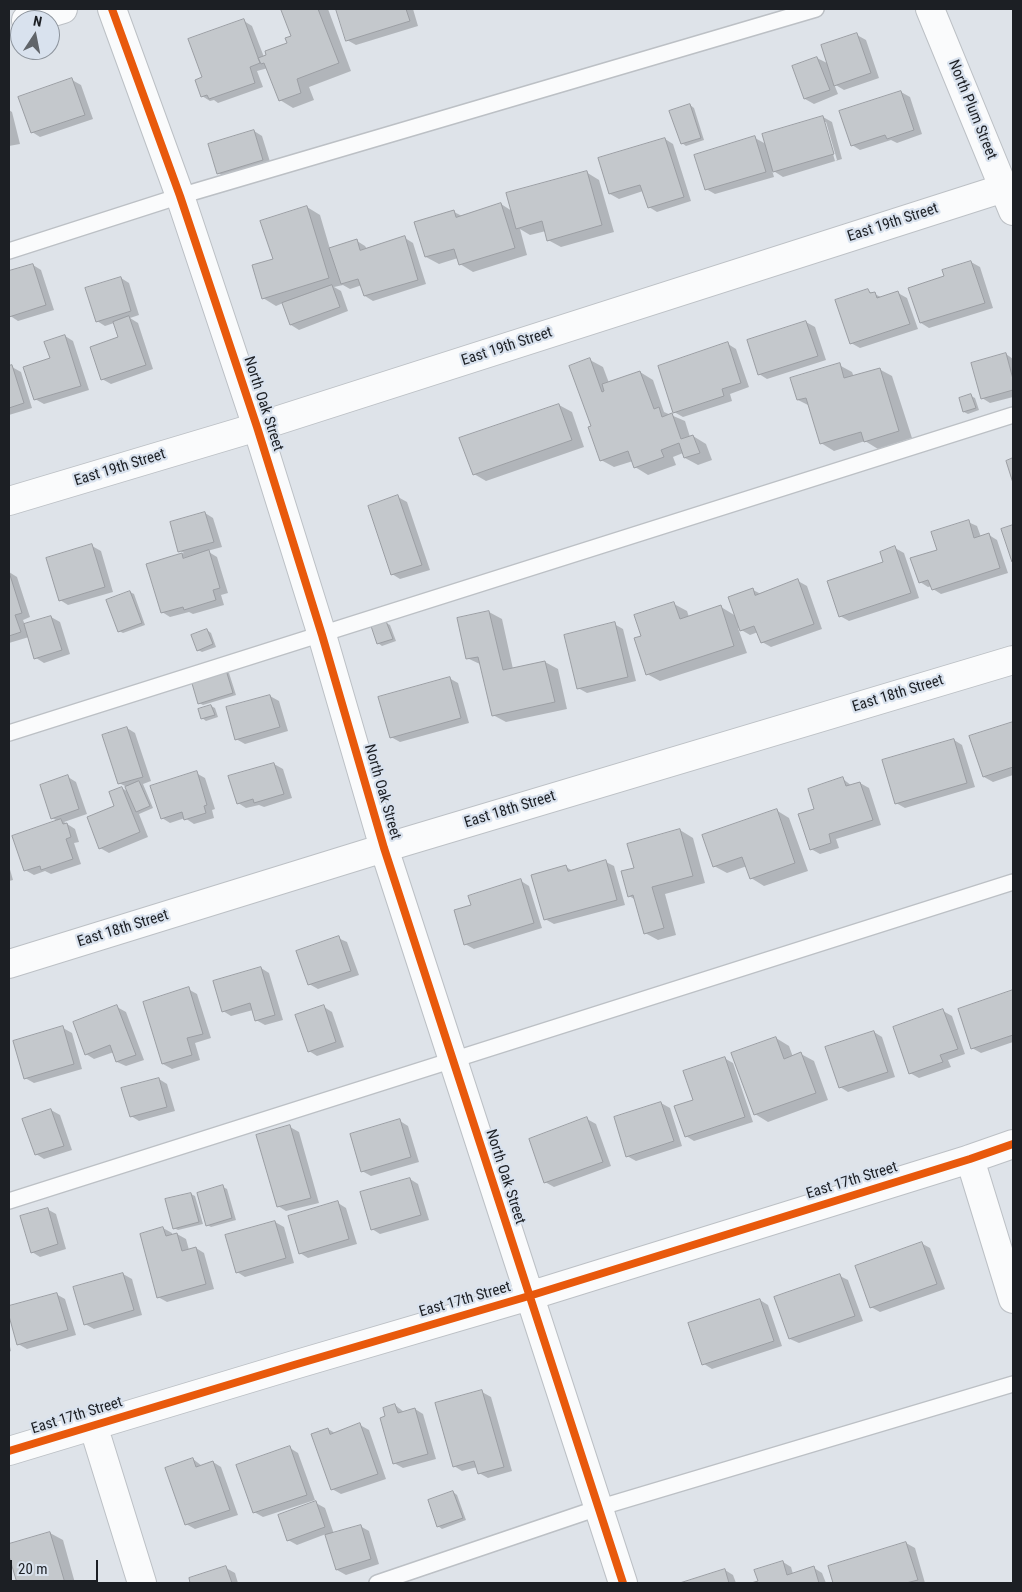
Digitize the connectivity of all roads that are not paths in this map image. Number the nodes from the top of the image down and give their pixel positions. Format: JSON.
{"nodes":[{"id":1,"x":112,"y":9,"type":"edge"},
{"id":2,"x":816,"y":9,"type":"edge"},
{"id":3,"x":930,"y":9,"type":"edge"},
{"id":4,"x":180,"y":196,"type":"junction"},
{"id":5,"x":1008,"y":199,"type":"edge"},
{"id":6,"x":9,"y":251,"type":"edge"},
{"id":7,"x":1013,"y":415,"type":"edge"},
{"id":8,"x":257,"y":427,"type":"junction"},
{"id":9,"x":9,"y":502,"type":"edge"},
{"id":10,"x":322,"y":635,"type":"junction"},
{"id":11,"x":1013,"y":660,"type":"edge"},
{"id":12,"x":9,"y":733,"type":"edge"},
{"id":13,"x":384,"y":848,"type":"junction"},
{"id":14,"x":1013,"y":882,"type":"edge"},
{"id":15,"x":9,"y":964,"type":"edge"},
{"id":16,"x":454,"y":1060,"type":"junction"},
{"id":17,"x":1013,"y":1144,"type":"edge"},
{"id":18,"x":970,"y":1159,"type":"junction"},
{"id":19,"x":9,"y":1201,"type":"edge"},
{"id":20,"x":529,"y":1296,"type":"junction"},
{"id":21,"x":1013,"y":1299,"type":"edge"},
{"id":22,"x":1013,"y":1384,"type":"edge"},
{"id":23,"x":93,"y":1425,"type":"junction"},
{"id":24,"x":9,"y":1451,"type":"edge"},
{"id":25,"x":598,"y":1508,"type":"junction"},
{"id":26,"x":142,"y":1583,"type":"edge"},
{"id":27,"x":377,"y":1583,"type":"edge"},
{"id":28,"x":623,"y":1583,"type":"edge"}],
"edges":[{"from":1,"to":4,"type":"street","name":"North Oak Street"},
{"from":2,"to":4,"type":"lane"},
{"from":3,"to":5,"type":"street","name":"North Plum Street"},
{"from":4,"to":6,"type":"lane"},
{"from":4,"to":8,"type":"street","name":"North Oak Street"},
{"from":5,"to":8,"type":"street","name":"East 19th Street"},
{"from":7,"to":10,"type":"lane"},
{"from":8,"to":9,"type":"street","name":"East 19th Street"},
{"from":8,"to":10,"type":"street","name":"North Oak Street"},
{"from":10,"to":12,"type":"lane"},
{"from":10,"to":13,"type":"street","name":"North Oak Street"},
{"from":11,"to":13,"type":"street","name":"East 18th Street"},
{"from":13,"to":15,"type":"street","name":"East 18th Street"},
{"from":13,"to":16,"type":"street","name":"North Oak Street"},
{"from":14,"to":16,"type":"lane"},
{"from":16,"to":19,"type":"lane"},
{"from":16,"to":20,"type":"street","name":"North Oak Street"},
{"from":17,"to":18,"type":"street","name":"East 17th Street"},
{"from":18,"to":20,"type":"street","name":"East 17th Street"},
{"from":18,"to":21,"type":"street"},
{"from":20,"to":23,"type":"street","name":"East 17th Street"},
{"from":20,"to":25,"type":"street","name":"North Oak Street"},
{"from":22,"to":25,"type":"lane"},
{"from":23,"to":24,"type":"street","name":"East 17th Street"},
{"from":23,"to":26,"type":"street"},
{"from":25,"to":27,"type":"lane"},
{"from":25,"to":28,"type":"street","name":"North Oak Street"}]}
